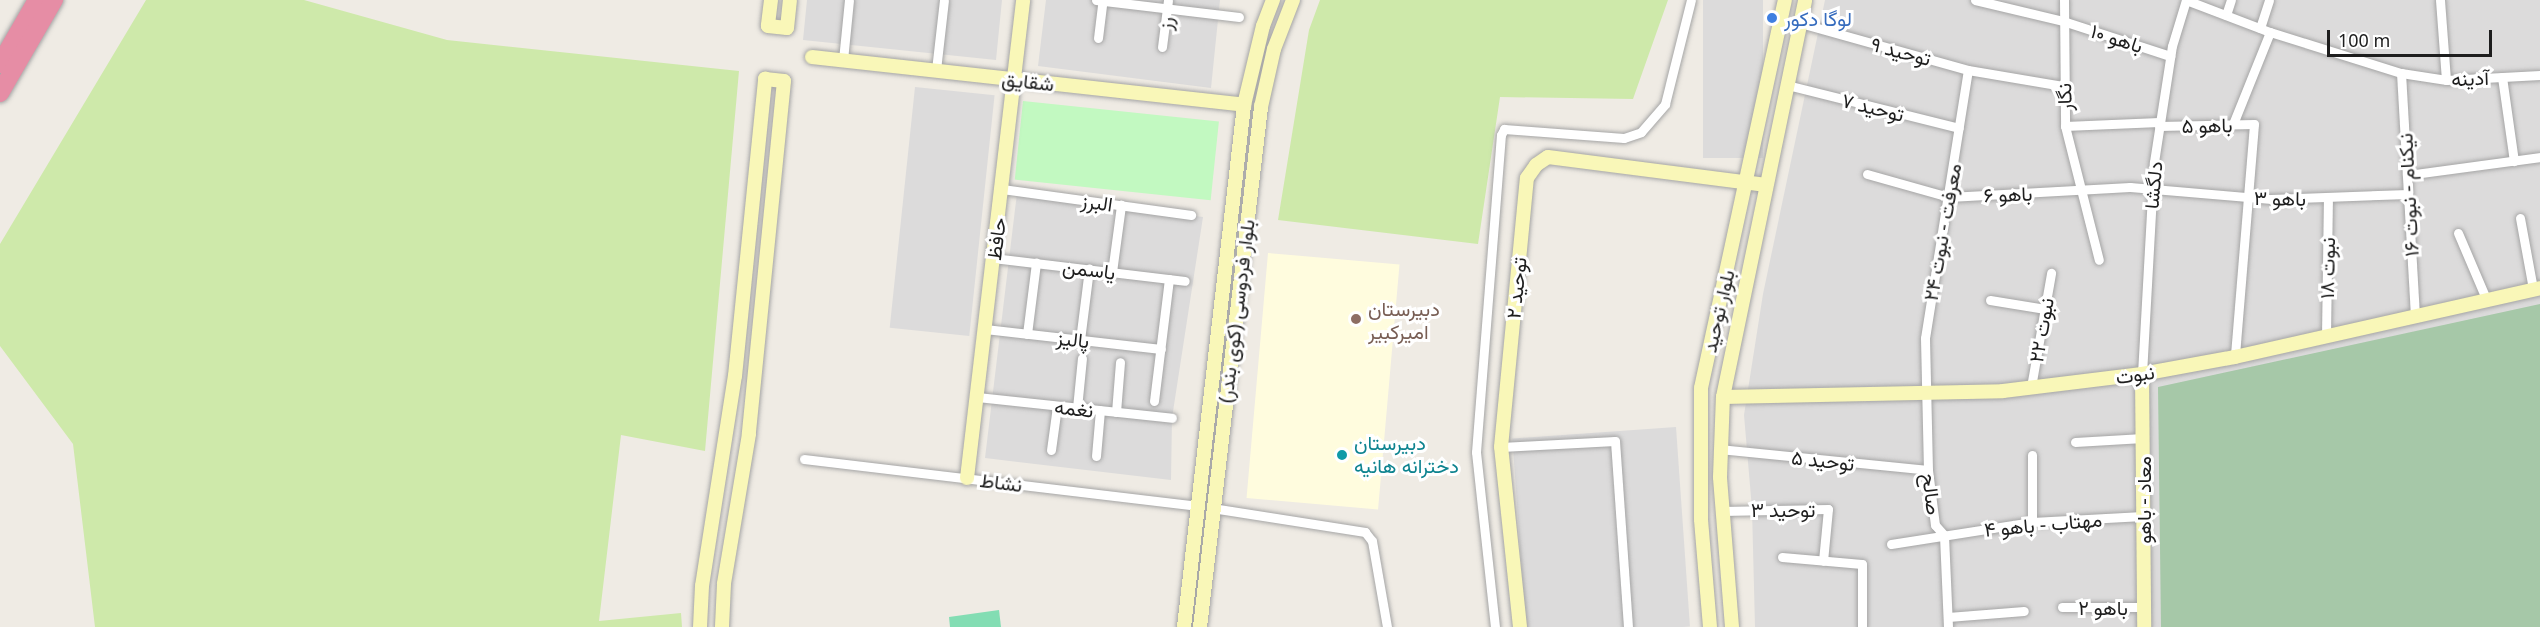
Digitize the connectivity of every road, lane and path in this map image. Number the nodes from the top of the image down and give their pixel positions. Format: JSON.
{"nodes":[{"id":1,"x":37,"y":0,"type":"edge"},
{"id":2,"x":54,"y":0,"type":"edge"},
{"id":3,"x":771,"y":0,"type":"edge"},
{"id":4,"x":790,"y":0,"type":"edge"},
{"id":5,"x":849,"y":0,"type":"edge"},
{"id":6,"x":944,"y":0,"type":"edge"},
{"id":7,"x":1023,"y":0,"type":"edge"},
{"id":8,"x":1096,"y":0,"type":"edge"},
{"id":9,"x":1103,"y":0,"type":"edge"},
{"id":10,"x":1273,"y":0,"type":"edge"},
{"id":11,"x":1293,"y":0,"type":"edge"},
{"id":12,"x":1691,"y":0,"type":"edge"},
{"id":13,"x":1785,"y":0,"type":"edge"},
{"id":14,"x":1805,"y":0,"type":"edge"},
{"id":15,"x":1975,"y":0,"type":"edge"},
{"id":16,"x":2064,"y":0,"type":"edge"},
{"id":17,"x":2186,"y":0,"type":"edge"},
{"id":18,"x":2230,"y":0,"type":"edge"},
{"id":19,"x":2270,"y":0,"type":"edge"},
{"id":20,"x":2440,"y":0,"type":"edge"},
{"id":21,"x":1168,"y":4,"type":"edge"},
{"id":22,"x":2226,"y":15,"type":"junction"},
{"id":23,"x":1239,"y":17,"type":"dead end"},
{"id":24,"x":2063,"y":21,"type":"junction"},
{"id":25,"x":1800,"y":23,"type":"junction"},
{"id":26,"x":2265,"y":30,"type":"junction"},
{"id":27,"x":1098,"y":38,"type":"dead end"},
{"id":28,"x":1162,"y":46,"type":"dead end"},
{"id":29,"x":2170,"y":56,"type":"junction"},
{"id":30,"x":812,"y":57,"type":"dead end"},
{"id":31,"x":843,"y":60,"type":"junction"},
{"id":32,"x":0,"y":64,"type":"edge"},
{"id":33,"x":936,"y":70,"type":"junction"},
{"id":34,"x":1968,"y":70,"type":"junction"},
{"id":35,"x":2401,"y":73,"type":"junction"},
{"id":36,"x":2540,"y":75,"type":"edge"},
{"id":37,"x":2502,"y":77,"type":"junction"},
{"id":38,"x":1014,"y":79,"type":"junction"},
{"id":39,"x":2446,"y":80,"type":"junction"},
{"id":40,"x":1787,"y":85,"type":"junction"},
{"id":41,"x":2063,"y":86,"type":"junction"},
{"id":42,"x":0,"y":93,"type":"edge"},
{"id":43,"x":1244,"y":105,"type":"junction"},
{"id":44,"x":1261,"y":107,"type":"junction"},
{"id":45,"x":2159,"y":124,"type":"junction"},
{"id":46,"x":2233,"y":124,"type":"junction"},
{"id":47,"x":2065,"y":126,"type":"junction"},
{"id":48,"x":1959,"y":128,"type":"junction"},
{"id":49,"x":2540,"y":157,"type":"edge"},
{"id":50,"x":2514,"y":161,"type":"junction"},
{"id":51,"x":1866,"y":174,"type":"dead end"},
{"id":52,"x":2407,"y":175,"type":"junction"},
{"id":53,"x":1745,"y":182,"type":"junction"},
{"id":54,"x":1766,"y":185,"type":"junction"},
{"id":55,"x":2152,"y":188,"type":"junction"},
{"id":56,"x":1002,"y":189,"type":"junction"},
{"id":57,"x":2084,"y":191,"type":"junction"},
{"id":58,"x":2408,"y":195,"type":"junction"},
{"id":59,"x":1950,"y":197,"type":"junction"},
{"id":60,"x":2248,"y":198,"type":"junction"},
{"id":61,"x":2328,"y":198,"type":"junction"},
{"id":62,"x":1121,"y":205,"type":"junction"},
{"id":63,"x":1191,"y":215,"type":"dead end"},
{"id":64,"x":2520,"y":218,"type":"dead end"},
{"id":65,"x":2458,"y":233,"type":"dead end"},
{"id":66,"x":748,"y":250,"type":"junction"},
{"id":67,"x":766,"y":254,"type":"junction"},
{"id":68,"x":993,"y":258,"type":"junction"},
{"id":69,"x":2099,"y":260,"type":"dead end"},
{"id":70,"x":1036,"y":263,"type":"junction"},
{"id":71,"x":1089,"y":269,"type":"junction"},
{"id":72,"x":1112,"y":272,"type":"junction"},
{"id":73,"x":2051,"y":273,"type":"dead end"},
{"id":74,"x":1169,"y":279,"type":"junction"},
{"id":75,"x":1185,"y":281,"type":"dead end"},
{"id":76,"x":2536,"y":289,"type":"edge"},
{"id":77,"x":1990,"y":300,"type":"dead end"},
{"id":78,"x":2487,"y":300,"type":"junction"},
{"id":79,"x":1220,"y":309,"type":"junction"},
{"id":80,"x":2045,"y":309,"type":"junction"},
{"id":81,"x":1236,"y":312,"type":"junction"},
{"id":82,"x":2415,"y":318,"type":"junction"},
{"id":83,"x":985,"y":328,"type":"junction"},
{"id":84,"x":1027,"y":334,"type":"junction"},
{"id":85,"x":2326,"y":337,"type":"junction"},
{"id":86,"x":1080,"y":340,"type":"junction"},
{"id":87,"x":1161,"y":349,"type":"junction"},
{"id":88,"x":2235,"y":357,"type":"junction"},
{"id":89,"x":1082,"y":358,"type":"dead end"},
{"id":90,"x":1120,"y":362,"type":"dead end"},
{"id":91,"x":2142,"y":374,"type":"junction"},
{"id":92,"x":2031,"y":387,"type":"junction"},
{"id":93,"x":1924,"y":394,"type":"junction"},
{"id":94,"x":977,"y":397,"type":"junction"},
{"id":95,"x":1723,"y":397,"type":"junction"},
{"id":96,"x":1154,"y":401,"type":"dead end"},
{"id":97,"x":1058,"y":406,"type":"junction"},
{"id":98,"x":1077,"y":408,"type":"junction"},
{"id":99,"x":1100,"y":410,"type":"junction"},
{"id":100,"x":1116,"y":412,"type":"junction"},
{"id":101,"x":1172,"y":418,"type":"dead end"},
{"id":102,"x":2143,"y":438,"type":"junction"},
{"id":103,"x":2075,"y":442,"type":"dead end"},
{"id":104,"x":1501,"y":447,"type":"junction"},
{"id":105,"x":1719,"y":448,"type":"junction"},
{"id":106,"x":1051,"y":450,"type":"dead end"},
{"id":107,"x":2032,"y":455,"type":"dead end"},
{"id":108,"x":1096,"y":456,"type":"dead end"},
{"id":109,"x":804,"y":459,"type":"dead end"},
{"id":110,"x":1928,"y":470,"type":"junction"},
{"id":111,"x":967,"y":478,"type":"junction"},
{"id":112,"x":1205,"y":507,"type":"junction"},
{"id":113,"x":1721,"y":511,"type":"junction"},
{"id":114,"x":2143,"y":516,"type":"junction"},
{"id":115,"x":2032,"y":522,"type":"junction"},
{"id":116,"x":1944,"y":535,"type":"junction"},
{"id":117,"x":1891,"y":544,"type":"dead end"},
{"id":118,"x":1782,"y":558,"type":"dead end"},
{"id":119,"x":1823,"y":561,"type":"junction"},
{"id":120,"x":2062,"y":607,"type":"dead end"},
{"id":121,"x":2144,"y":608,"type":"junction"},
{"id":122,"x":2024,"y":611,"type":"dead end"},
{"id":123,"x":1948,"y":616,"type":"junction"},
{"id":124,"x":700,"y":627,"type":"edge"},
{"id":125,"x":722,"y":627,"type":"edge"},
{"id":126,"x":1184,"y":627,"type":"edge"},
{"id":127,"x":1200,"y":627,"type":"edge"},
{"id":128,"x":1387,"y":627,"type":"edge"},
{"id":129,"x":1495,"y":627,"type":"edge"},
{"id":130,"x":1520,"y":627,"type":"edge"},
{"id":131,"x":1628,"y":627,"type":"edge"},
{"id":132,"x":1710,"y":627,"type":"edge"},
{"id":133,"x":1732,"y":627,"type":"edge"},
{"id":134,"x":1862,"y":627,"type":"edge"},
{"id":135,"x":1948,"y":627,"type":"edge"},
{"id":136,"x":2144,"y":627,"type":"edge"}],
"edges":[{"from":1,"to":32,"type":"highway"},
{"from":2,"to":42,"type":"highway"},
{"from":3,"to":4,"type":"street"},
{"from":5,"to":31,"type":"street"},
{"from":6,"to":33,"type":"street"},
{"from":7,"to":38,"type":"street","name":"حافظ"},
{"from":8,"to":9,"type":"street"},
{"from":9,"to":21,"type":"street"},
{"from":9,"to":27,"type":"street"},
{"from":10,"to":43,"type":"street","name":"بلوار فردوسی (کوی بندر)"},
{"from":11,"to":44,"type":"street","name":"بلوار فردوسی (کوی بندر)"},
{"from":12,"to":129,"type":"street"},
{"from":13,"to":53,"type":"street","name":"بلوار توحید"},
{"from":14,"to":25,"type":"street","name":"بلوار توحید"},
{"from":15,"to":24,"type":"street","name":"باهو ۱۰"},
{"from":16,"to":24,"type":"street","name":"نگار"},
{"from":17,"to":22,"type":"street","name":"آدینه"},
{"from":17,"to":29,"type":"street","name":"دلگشا"},
{"from":18,"to":22,"type":"street"},
{"from":19,"to":26,"type":"street"},
{"from":20,"to":39,"type":"street"},
{"from":21,"to":23,"type":"street"},
{"from":21,"to":28,"type":"street","name":"رز"},
{"from":22,"to":26,"type":"street","name":"آدینه"},
{"from":24,"to":29,"type":"street","name":"باهو ۱۰"},
{"from":24,"to":41,"type":"street","name":"نگار"},
{"from":25,"to":34,"type":"street","name":"توحید ۹"},
{"from":25,"to":40,"type":"street","name":"بلوار توحید"},
{"from":26,"to":35,"type":"street","name":"آدینه"},
{"from":26,"to":46,"type":"street"},
{"from":29,"to":45,"type":"street","name":"دلگشا"},
{"from":30,"to":31,"type":"street","name":"شقایق"},
{"from":31,"to":33,"type":"street","name":"شقایق"},
{"from":33,"to":38,"type":"street","name":"شقایق"},
{"from":34,"to":41,"type":"street","name":"توحید ۹"},
{"from":34,"to":48,"type":"street","name":"معرفت - نبوت ۲۴"},
{"from":35,"to":39,"type":"street","name":"آدینه"},
{"from":35,"to":52,"type":"street","name":"نیکنام - نبوت ۱۶"},
{"from":36,"to":37,"type":"street","name":"آدینه"},
{"from":37,"to":39,"type":"street","name":"آدینه"},
{"from":37,"to":50,"type":"street"},
{"from":38,"to":43,"type":"street","name":"شقایق"},
{"from":38,"to":56,"type":"street","name":"حافظ"},
{"from":40,"to":48,"type":"street","name":"توحید ۷"},
{"from":40,"to":54,"type":"street","name":"بلوار توحید"},
{"from":41,"to":47,"type":"street","name":"نگار"},
{"from":43,"to":44,"type":"street"},
{"from":43,"to":79,"type":"street","name":"بلوار فردوسی (کوی بندر)"},
{"from":44,"to":81,"type":"street","name":"بلوار فردوسی (کوی بندر)"},
{"from":45,"to":46,"type":"street","name":"باهو ۵"},
{"from":45,"to":47,"type":"street","name":"باهو ۵"},
{"from":45,"to":55,"type":"street","name":"دلگشا"},
{"from":46,"to":60,"type":"street","name":"باهو ۵"},
{"from":47,"to":57,"type":"street","name":"نگار"},
{"from":48,"to":59,"type":"street","name":"معرفت - نبوت ۲۴"},
{"from":49,"to":50,"type":"street"},
{"from":50,"to":52,"type":"street"},
{"from":51,"to":59,"type":"street","name":"باهو ۶"},
{"from":52,"to":58,"type":"street","name":"نیکنام - نبوت ۱۶"},
{"from":53,"to":54,"type":"street","name":"توحید ۲"},
{"from":53,"to":104,"type":"street","name":"توحید ۲"},
{"from":53,"to":132,"type":"street","name":"بلوار توحید"},
{"from":54,"to":95,"type":"street","name":"بلوار توحید"},
{"from":55,"to":57,"type":"street","name":"باهو ۶"},
{"from":55,"to":60,"type":"street","name":"باهو ۳"},
{"from":55,"to":91,"type":"street","name":"دلگشا"},
{"from":56,"to":62,"type":"street","name":"البرز"},
{"from":56,"to":68,"type":"street","name":"حافظ"},
{"from":57,"to":59,"type":"street","name":"باهو ۶"},
{"from":57,"to":69,"type":"street","name":"نگار"},
{"from":58,"to":61,"type":"street","name":"باهو ۳"},
{"from":58,"to":82,"type":"street","name":"نیکنام - نبوت ۱۶"},
{"from":59,"to":93,"type":"street","name":"معرفت - نبوت ۲۴"},
{"from":60,"to":61,"type":"street","name":"باهو ۳"},
{"from":60,"to":88,"type":"street"},
{"from":61,"to":85,"type":"street","name":"نبوت ۱۸"},
{"from":62,"to":63,"type":"street","name":"البرز"},
{"from":62,"to":72,"type":"street"},
{"from":64,"to":76,"type":"street"},
{"from":65,"to":78,"type":"street"},
{"from":66,"to":67,"type":"street"},
{"from":66,"to":67,"type":"street"},
{"from":66,"to":124,"type":"street"},
{"from":67,"to":125,"type":"street"},
{"from":68,"to":70,"type":"street","name":"یاسمن"},
{"from":68,"to":83,"type":"street","name":"حافظ"},
{"from":70,"to":71,"type":"street","name":"یاسمن"},
{"from":70,"to":84,"type":"street"},
{"from":71,"to":72,"type":"street","name":"یاسمن"},
{"from":71,"to":86,"type":"street"},
{"from":72,"to":74,"type":"street","name":"یاسمن"},
{"from":73,"to":80,"type":"street","name":"نبوت ۲۲"},
{"from":74,"to":75,"type":"street","name":"یاسمن"},
{"from":74,"to":87,"type":"street"},
{"from":76,"to":78,"type":"street","name":"نبوت"},
{"from":77,"to":80,"type":"street"},
{"from":78,"to":82,"type":"street","name":"نبوت"},
{"from":79,"to":81,"type":"street"},
{"from":79,"to":112,"type":"street","name":"بلوار فردوسی (کوی بندر)"},
{"from":80,"to":92,"type":"street","name":"نبوت ۲۲"},
{"from":81,"to":112,"type":"street","name":"بلوار فردوسی (کوی بندر)"},
{"from":82,"to":85,"type":"street","name":"نبوت"},
{"from":83,"to":84,"type":"street","name":"پالیز"},
{"from":83,"to":94,"type":"street","name":"حافظ"},
{"from":84,"to":86,"type":"street","name":"پالیز"},
{"from":85,"to":88,"type":"street","name":"نبوت"},
{"from":86,"to":87,"type":"street","name":"پالیز"},
{"from":87,"to":96,"type":"street"},
{"from":88,"to":91,"type":"street","name":"نبوت"},
{"from":89,"to":98,"type":"street"},
{"from":90,"to":100,"type":"street"},
{"from":91,"to":92,"type":"street","name":"نبوت"},
{"from":91,"to":102,"type":"street","name":"معاد - باهو"},
{"from":92,"to":93,"type":"street","name":"نبوت"},
{"from":93,"to":95,"type":"street","name":"نبوت"},
{"from":93,"to":110,"type":"street","name":"صالح"},
{"from":94,"to":97,"type":"street","name":"نغمه"},
{"from":94,"to":111,"type":"street","name":"حافظ"},
{"from":95,"to":105,"type":"street","name":"بلوار توحید"},
{"from":97,"to":98,"type":"street","name":"نغمه"},
{"from":97,"to":106,"type":"street"},
{"from":98,"to":99,"type":"street","name":"نغمه"},
{"from":99,"to":100,"type":"street","name":"نغمه"},
{"from":99,"to":108,"type":"street"},
{"from":100,"to":101,"type":"street","name":"نغمه"},
{"from":102,"to":103,"type":"street"},
{"from":102,"to":114,"type":"street","name":"معاد - باهو"},
{"from":104,"to":130,"type":"street","name":"توحید ۲"},
{"from":104,"to":131,"type":"street"},
{"from":105,"to":110,"type":"street","name":"توحید ۵"},
{"from":105,"to":113,"type":"street","name":"بلوار توحید"},
{"from":107,"to":115,"type":"street"},
{"from":109,"to":111,"type":"street","name":"نشاط"},
{"from":110,"to":116,"type":"street","name":"صالح"},
{"from":111,"to":112,"type":"street","name":"نشاط"},
{"from":112,"to":126,"type":"street","name":"بلوار فردوسی (کوی بندر)"},
{"from":112,"to":127,"type":"street","name":"بلوار فردوسی (کوی بندر)"},
{"from":112,"to":128,"type":"street","name":"نشاط"},
{"from":113,"to":119,"type":"street","name":"توحید ۳"},
{"from":113,"to":133,"type":"street","name":"بلوار توحید"},
{"from":114,"to":115,"type":"street","name":"مهتاب - باهو ۴"},
{"from":114,"to":121,"type":"street","name":"معاد - باهو"},
{"from":115,"to":116,"type":"street","name":"مهتاب - باهو ۴"},
{"from":116,"to":117,"type":"street","name":"مهتاب - باهو ۴"},
{"from":116,"to":123,"type":"street","name":"صالح"},
{"from":118,"to":119,"type":"street"},
{"from":119,"to":134,"type":"street"},
{"from":120,"to":121,"type":"street","name":"باهو ۲"},
{"from":121,"to":136,"type":"street","name":"معاد - باهو"},
{"from":122,"to":123,"type":"street"},
{"from":123,"to":135,"type":"street","name":"صالح"}]}
